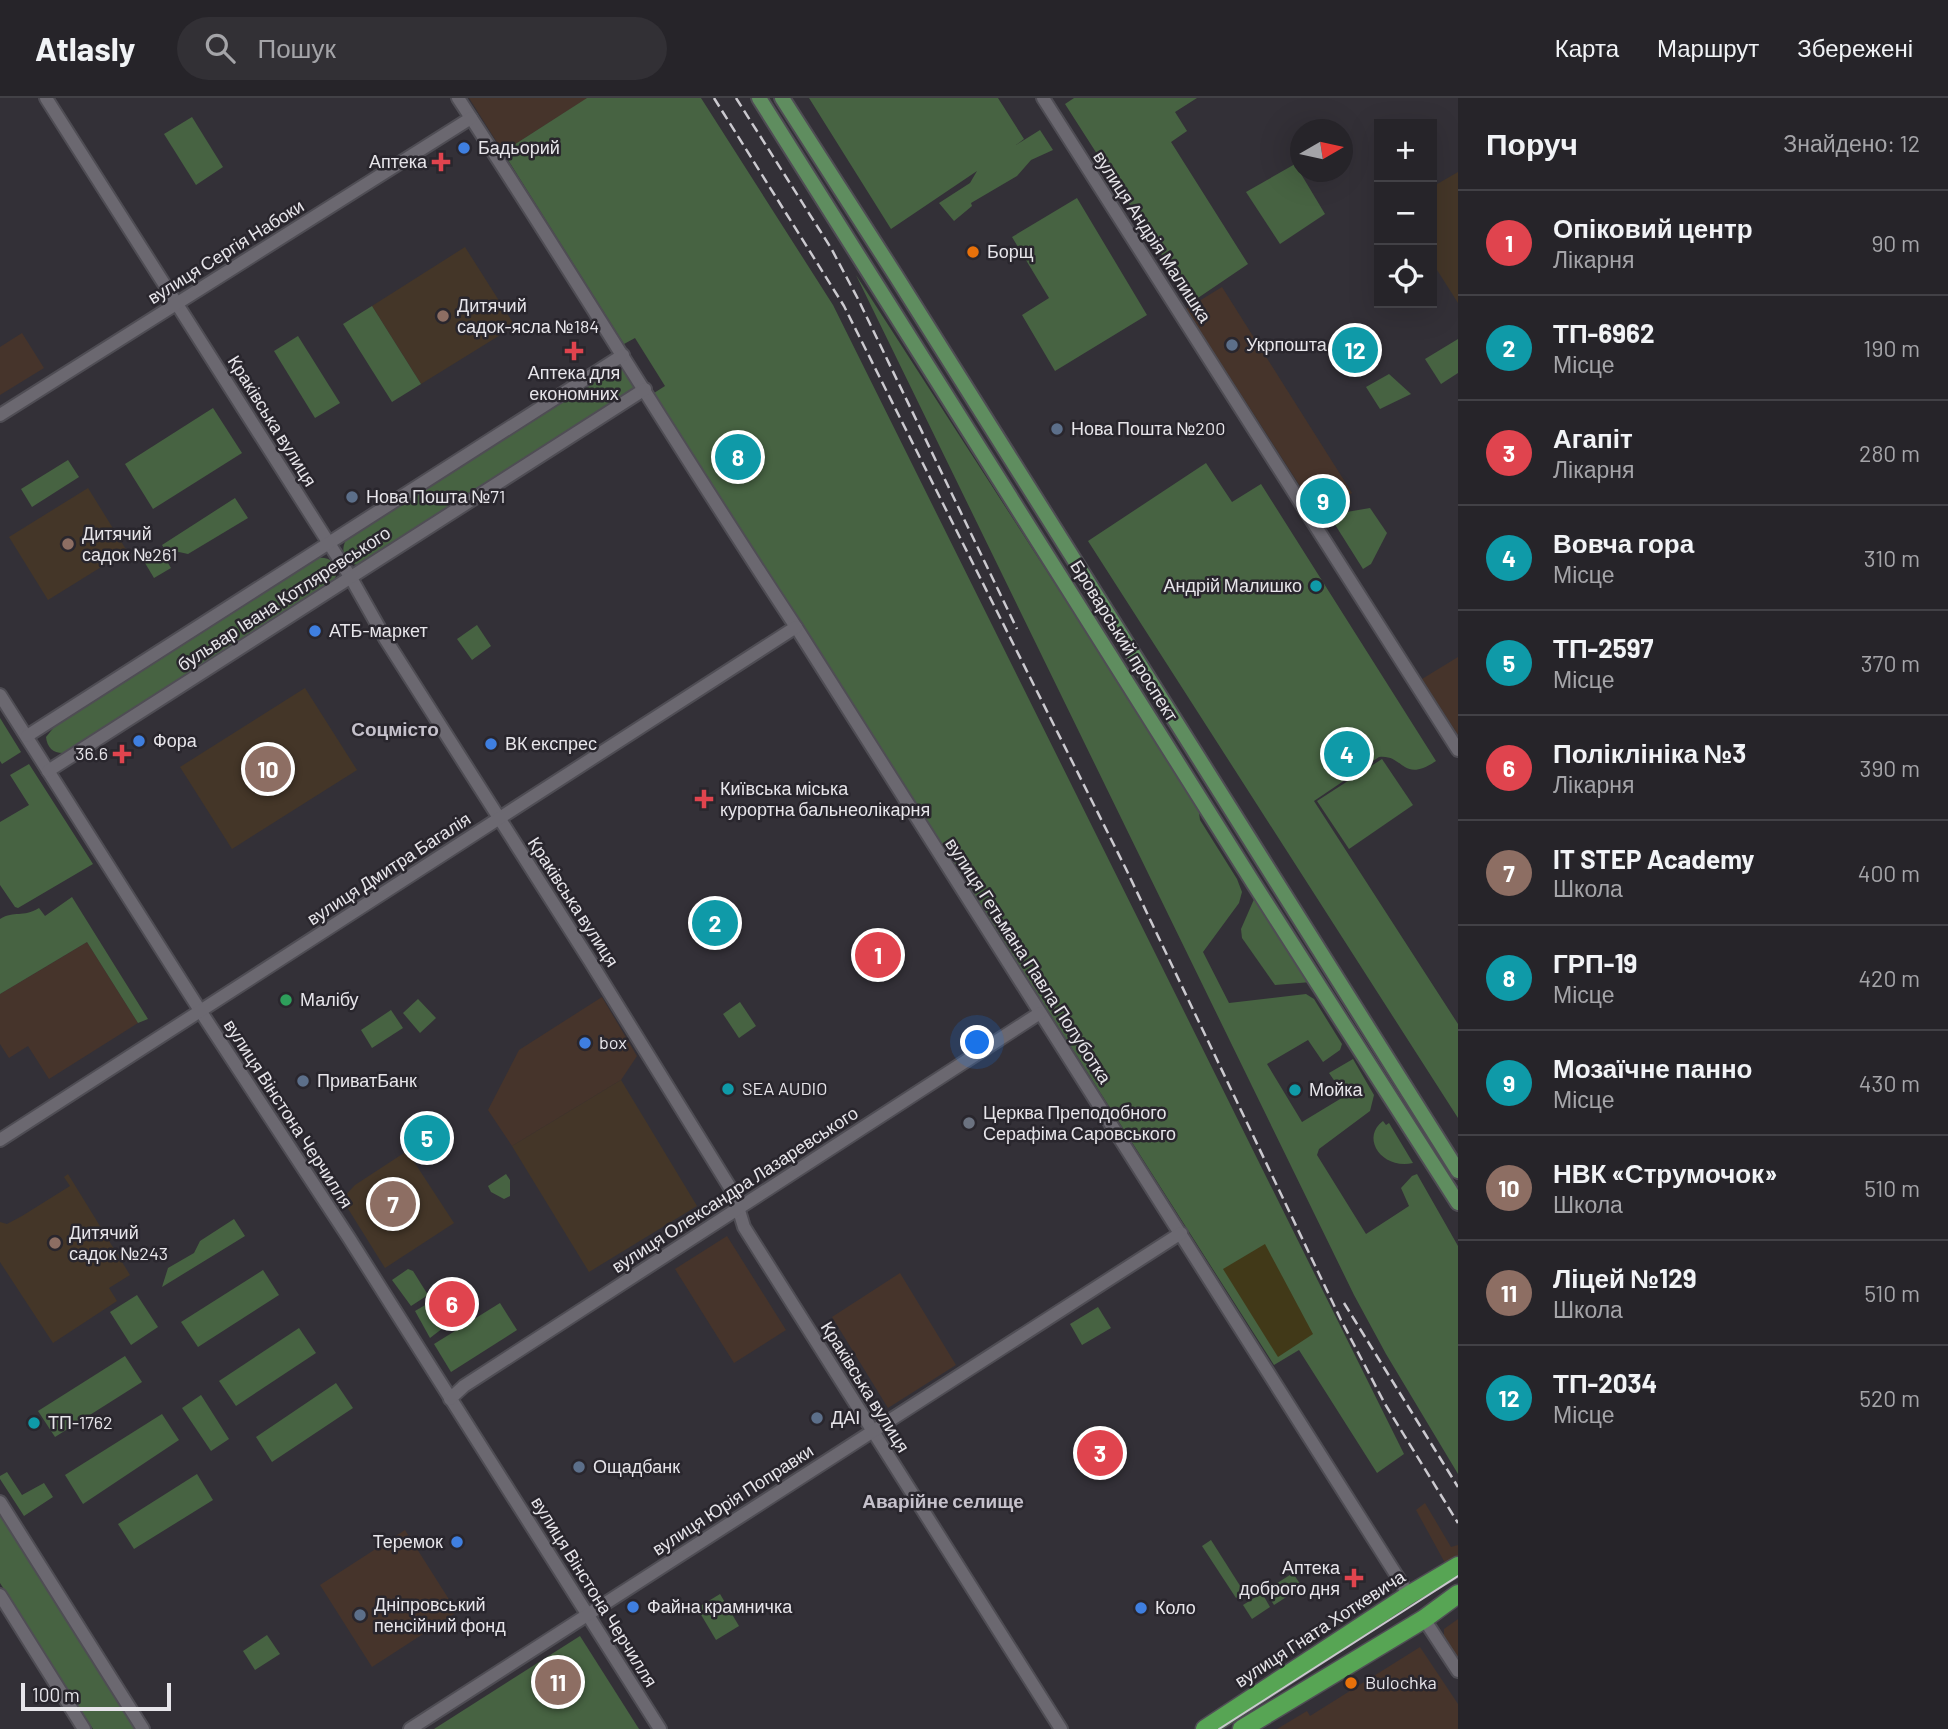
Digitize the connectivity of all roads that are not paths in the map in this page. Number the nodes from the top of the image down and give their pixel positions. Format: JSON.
{"nodes":[{"id":1,"x":46,"y":98,"type":"edge"},
{"id":2,"x":458,"y":98,"type":"edge"},
{"id":3,"x":760,"y":98,"type":"edge"},
{"id":4,"x":782,"y":98,"type":"edge"},
{"id":5,"x":1043,"y":98,"type":"edge"},
{"id":6,"x":471,"y":118,"type":"junction"},
{"id":7,"x":177,"y":304,"type":"junction"},
{"id":8,"x":622,"y":355,"type":"junction"},
{"id":9,"x":645,"y":389,"type":"junction"},
{"id":10,"x":0,"y":415,"type":"edge"},
{"id":11,"x":329,"y":543,"type":"junction"},
{"id":12,"x":351,"y":578,"type":"junction"},
{"id":13,"x":796,"y":626,"type":"junction"},
{"id":14,"x":0,"y":695,"type":"edge"},
{"id":15,"x":27,"y":736,"type":"junction"},
{"id":16,"x":1458,"y":750,"type":"edge"},
{"id":17,"x":48,"y":771,"type":"junction"},
{"id":18,"x":498,"y":819,"type":"junction"},
{"id":19,"x":201,"y":1012,"type":"junction"},
{"id":20,"x":1041,"y":1013,"type":"junction"},
{"id":21,"x":0,"y":1140,"type":"edge"},
{"id":22,"x":1458,"y":1171,"type":"edge"},
{"id":23,"x":1458,"y":1203,"type":"edge"},
{"id":24,"x":737,"y":1210,"type":"junction"},
{"id":25,"x":1181,"y":1233,"type":"junction"},
{"id":26,"x":450,"y":1399,"type":"junction"},
{"id":27,"x":872,"y":1432,"type":"junction"},
{"id":28,"x":0,"y":1502,"type":"edge"},
{"id":29,"x":1452,"y":1569,"type":"edge"},
{"id":30,"x":1458,"y":1594,"type":"edge"},
{"id":31,"x":0,"y":1595,"type":"edge"},
{"id":32,"x":1409,"y":1595,"type":"junction"},
{"id":33,"x":587,"y":1615,"type":"junction"},
{"id":34,"x":1424,"y":1619,"type":"junction"},
{"id":35,"x":1458,"y":1671,"type":"edge"},
{"id":36,"x":84,"y":1729,"type":"edge"},
{"id":37,"x":143,"y":1729,"type":"edge"},
{"id":38,"x":410,"y":1729,"type":"edge"},
{"id":39,"x":660,"y":1729,"type":"edge"},
{"id":40,"x":1061,"y":1729,"type":"edge"},
{"id":41,"x":1205,"y":1729,"type":"edge"},
{"id":42,"x":1242,"y":1729,"type":"edge"}],
"edges":[{"from":1,"to":7,"type":"street","name":"Краківська вулиця"},
{"from":2,"to":6,"type":"street","name":"вулиця Гетьмана Павла Полуботка"},
{"from":3,"to":23,"type":"main road","name":"Броварський проспект"},
{"from":4,"to":22,"type":"main road","name":"Броварський проспект"},
{"from":5,"to":16,"type":"street","name":"вулиця Андрія Малишка"},
{"from":6,"to":7,"type":"street","name":"вулиця Сергія Набоки"},
{"from":6,"to":8,"type":"street","name":"вулиця Гетьмана Павла Полуботка"},
{"from":7,"to":10,"type":"street","name":"вулиця Сергія Набоки"},
{"from":7,"to":11,"type":"street","name":"Краківська вулиця"},
{"from":8,"to":9,"type":"street","name":"вулиця Гетьмана Павла Полуботка"},
{"from":8,"to":11,"type":"street","name":"бульвар Івана Котляревського"},
{"from":9,"to":12,"type":"street","name":"бульвар Івана Котляревського"},
{"from":9,"to":13,"type":"street","name":"вулиця Гетьмана Павла Полуботка"},
{"from":11,"to":12,"type":"street","name":"Краківська вулиця"},
{"from":11,"to":15,"type":"street","name":"бульвар Івана Котляревського"},
{"from":12,"to":17,"type":"street","name":"бульвар Івана Котляревського"},
{"from":12,"to":18,"type":"street","name":"Краківська вулиця"},
{"from":13,"to":18,"type":"street","name":"вулиця Дмитра Багалія"},
{"from":13,"to":20,"type":"street","name":"вулиця Гетьмана Павла Полуботка"},
{"from":14,"to":15,"type":"street","name":"вулиця Вінстона Черчилля"},
{"from":15,"to":17,"type":"street","name":"вулиця Вінстона Черчилля"},
{"from":17,"to":19,"type":"street","name":"вулиця Вінстона Черчилля"},
{"from":18,"to":19,"type":"street","name":"вулиця Дмитра Багалія"},
{"from":18,"to":24,"type":"street","name":"Краківська вулиця"},
{"from":19,"to":21,"type":"street","name":"вулиця Дмитра Багалія"},
{"from":19,"to":26,"type":"street","name":"вулиця Вінстона Черчилля"},
{"from":20,"to":24,"type":"street","name":"вулиця Олександра Лазаревського"},
{"from":20,"to":25,"type":"street","name":"вулиця Гетьмана Павла Полуботка"},
{"from":24,"to":26,"type":"street","name":"вулиця Олександра Лазаревського"},
{"from":24,"to":27,"type":"street","name":"Краківська вулиця"},
{"from":25,"to":27,"type":"street","name":"вулиця Юрія Поправки"},
{"from":25,"to":32,"type":"street","name":"вулиця Гетьмана Павла Полуботка"},
{"from":26,"to":33,"type":"street","name":"вулиця Вінстона Черчилля"},
{"from":27,"to":33,"type":"street","name":"вулиця Юрія Поправки"},
{"from":27,"to":40,"type":"street","name":"Краківська вулиця"},
{"from":28,"to":37,"type":"street"},
{"from":29,"to":32,"type":"highway","name":"вулиця Гната Хоткевича"},
{"from":30,"to":34,"type":"highway"},
{"from":31,"to":36,"type":"street"},
{"from":32,"to":41,"type":"highway","name":"вулиця Гната Хоткевича"},
{"from":33,"to":38,"type":"street","name":"вулиця Юрія Поправки"},
{"from":33,"to":39,"type":"street","name":"вулиця Вінстона Черчилля"},
{"from":34,"to":35,"type":"street"},
{"from":34,"to":42,"type":"highway"}]}
